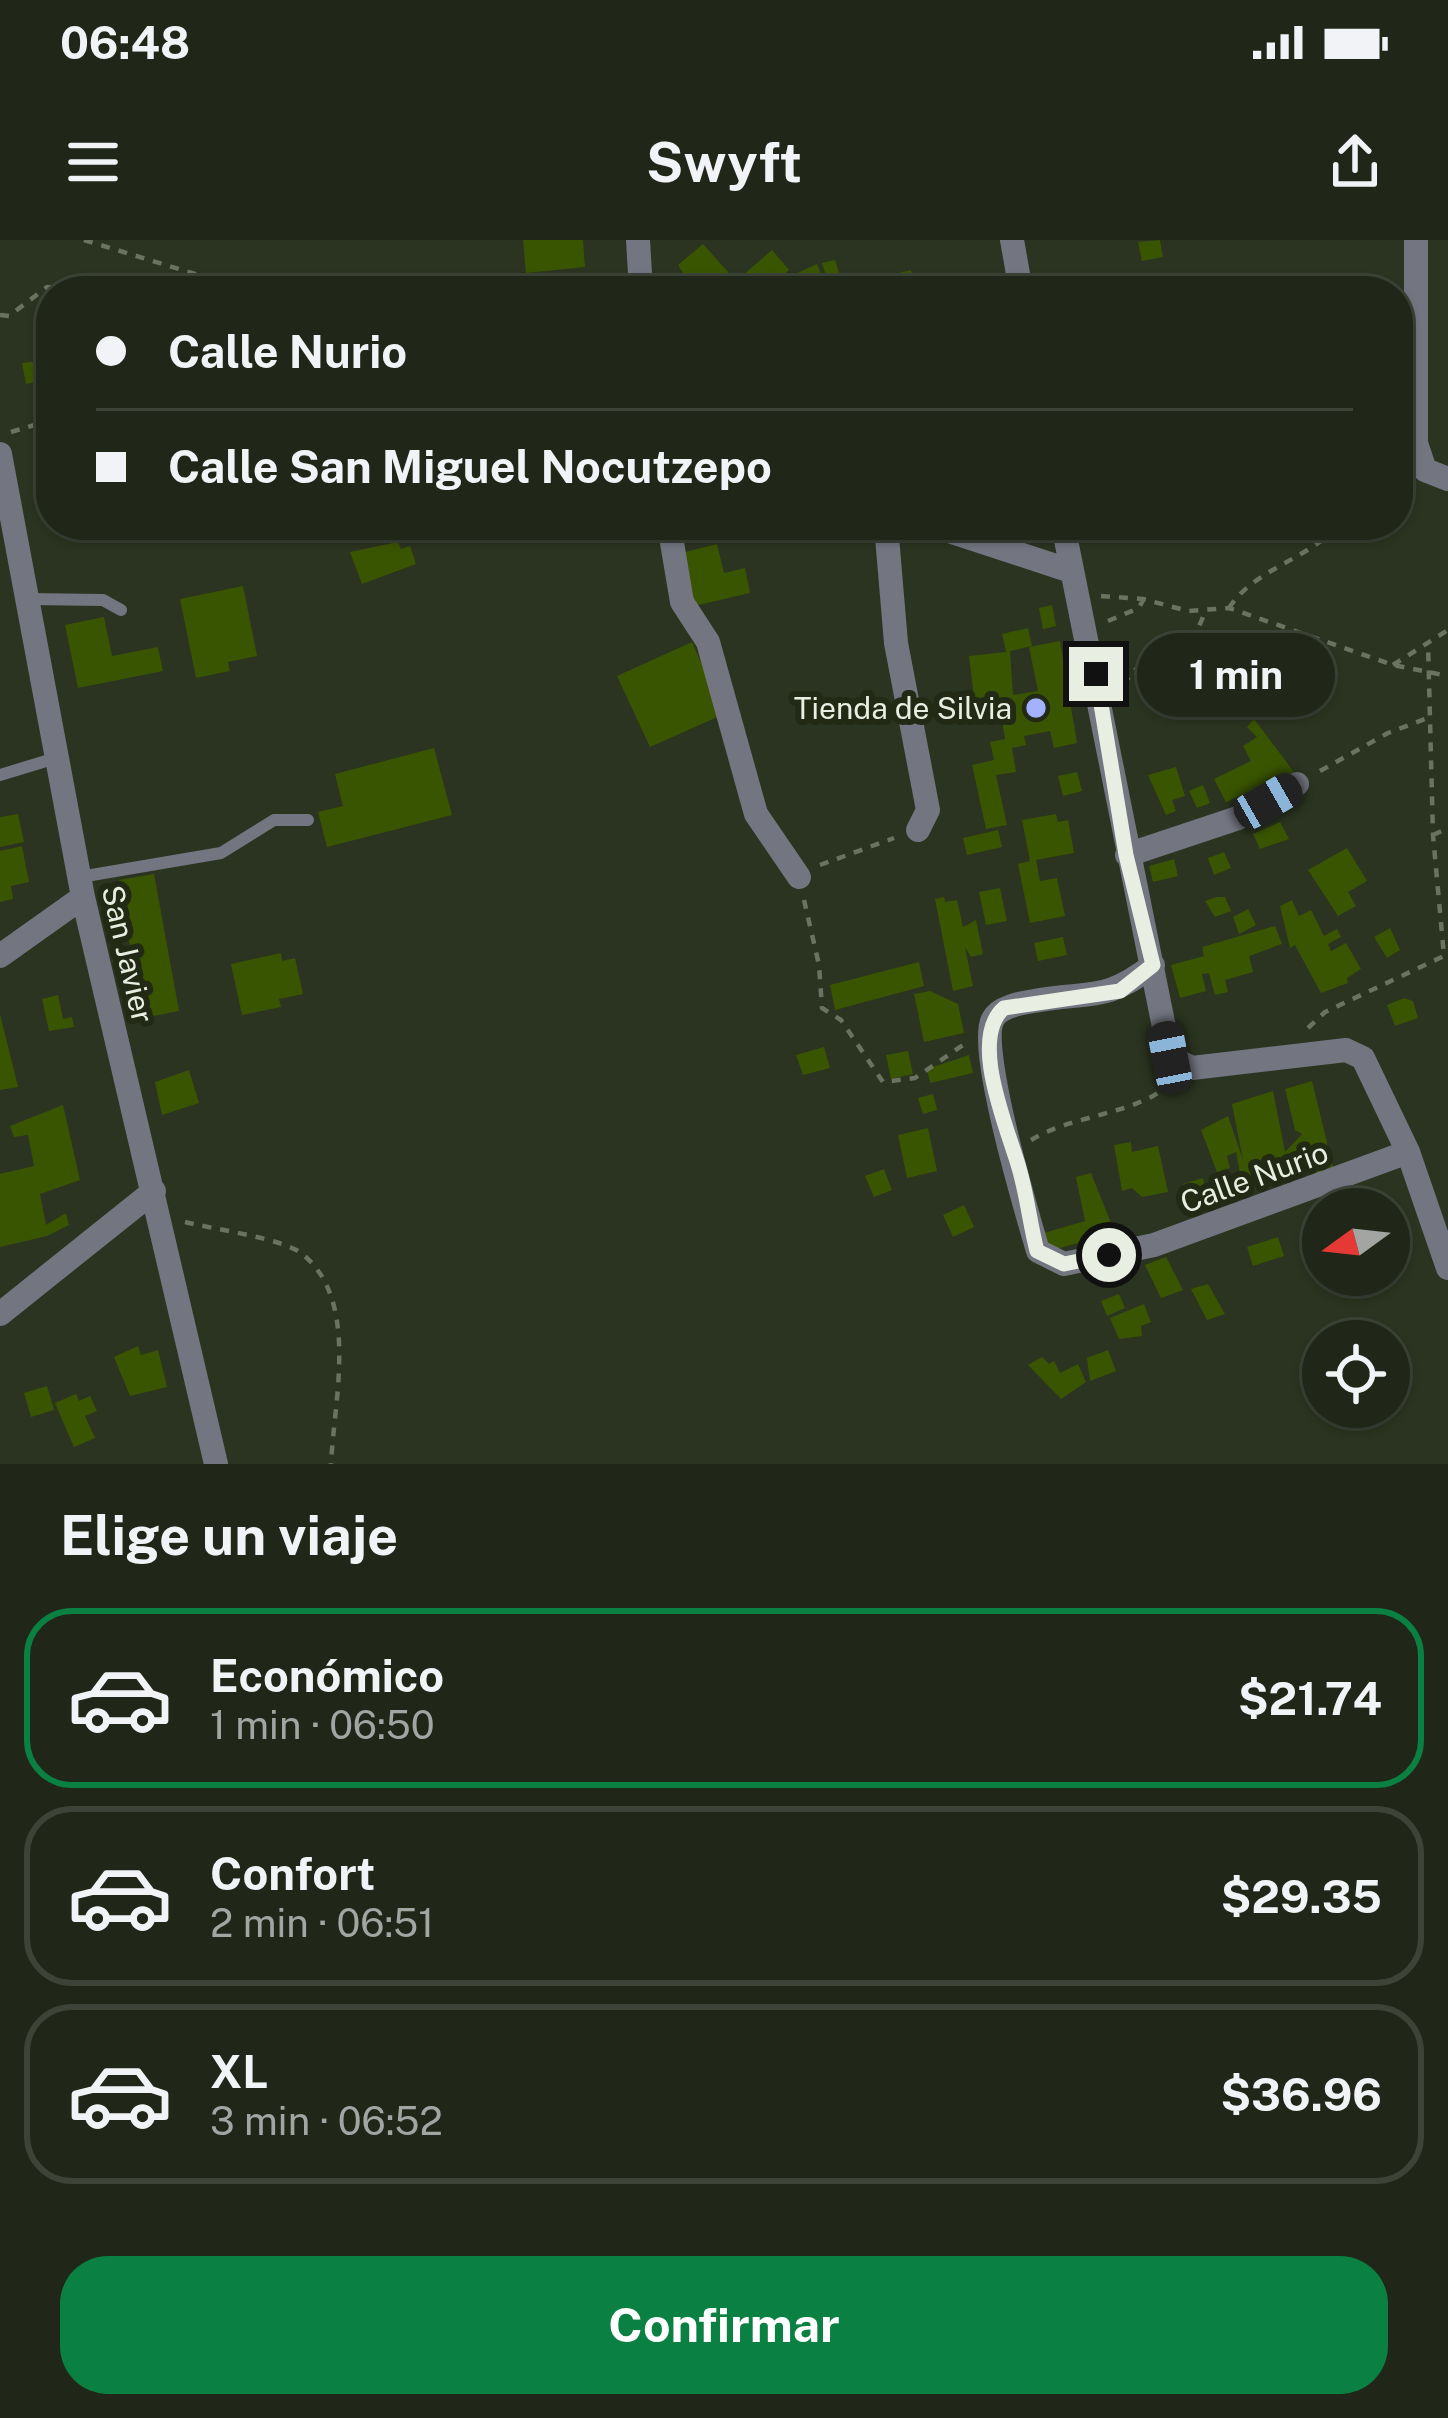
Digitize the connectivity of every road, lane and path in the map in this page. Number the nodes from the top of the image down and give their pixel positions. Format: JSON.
{"nodes":[{"id":1,"x":84,"y":240,"type":"edge"},
{"id":2,"x":638,"y":240,"type":"edge"},
{"id":3,"x":1012,"y":240,"type":"edge"},
{"id":4,"x":1416,"y":240,"type":"edge"},
{"id":5,"x":202,"y":276,"type":"edge"},
{"id":6,"x":640,"y":276,"type":"edge"},
{"id":7,"x":1018,"y":276,"type":"edge"},
{"id":8,"x":36,"y":295,"type":"edge"},
{"id":9,"x":0,"y":315,"type":"edge"},
{"id":10,"x":36,"y":425,"type":"edge"},
{"id":11,"x":0,"y":436,"type":"edge"},
{"id":12,"x":0,"y":454,"type":"edge"},
{"id":13,"x":1448,"y":479,"type":"edge"},
{"id":14,"x":672,"y":540,"type":"edge"},
{"id":15,"x":887,"y":540,"type":"edge"},
{"id":16,"x":977,"y":540,"type":"edge"},
{"id":17,"x":1066,"y":540,"type":"edge"},
{"id":18,"x":1325,"y":540,"type":"edge"},
{"id":19,"x":1072,"y":571,"type":"junction"},
{"id":20,"x":27,"y":599,"type":"junction"},
{"id":21,"x":1143,"y":599,"type":"junction"},
{"id":22,"x":1229,"y":608,"type":"junction"},
{"id":23,"x":121,"y":610,"type":"dead end"},
{"id":24,"x":1206,"y":610,"type":"junction"},
{"id":25,"x":1448,"y":630,"type":"edge"},
{"id":26,"x":1087,"y":642,"type":"junction"},
{"id":27,"x":1428,"y":644,"type":"junction"},
{"id":28,"x":1393,"y":665,"type":"junction"},
{"id":29,"x":1431,"y":672,"type":"junction"},
{"id":30,"x":1448,"y":676,"type":"edge"},
{"id":31,"x":1104,"y":707,"type":"junction"},
{"id":32,"x":1433,"y":716,"type":"junction"},
{"id":33,"x":57,"y":758,"type":"junction"},
{"id":34,"x":0,"y":775,"type":"edge"},
{"id":35,"x":1297,"y":784,"type":"joint"},
{"id":36,"x":308,"y":820,"type":"dead end"},
{"id":37,"x":1448,"y":828,"type":"edge"},
{"id":38,"x":917,"y":830,"type":"joint"},
{"id":39,"x":1433,"y":835,"type":"junction"},
{"id":40,"x":1436,"y":853,"type":"junction"},
{"id":41,"x":1126,"y":855,"type":"junction"},
{"id":42,"x":1448,"y":857,"type":"edge"},
{"id":43,"x":800,"y":878,"type":"junction"},
{"id":44,"x":81,"y":887,"type":"junction"},
{"id":45,"x":0,"y":956,"type":"edge"},
{"id":46,"x":1153,"y":965,"type":"junction"},
{"id":47,"x":991,"y":1026,"type":"junction"},
{"id":48,"x":1278,"y":1057,"type":"junction"},
{"id":49,"x":1182,"y":1063,"type":"junction"},
{"id":50,"x":1408,"y":1152,"type":"junction"},
{"id":51,"x":1018,"y":1166,"type":"junction"},
{"id":52,"x":154,"y":1191,"type":"junction"},
{"id":53,"x":162,"y":1216,"type":"junction"},
{"id":54,"x":1448,"y":1268,"type":"edge"},
{"id":55,"x":0,"y":1314,"type":"edge"},
{"id":56,"x":216,"y":1464,"type":"edge"},
{"id":57,"x":331,"y":1464,"type":"edge"}],
"edges":[{"from":1,"to":5,"type":"path"},
{"from":2,"to":6,"type":"street"},
{"from":3,"to":7,"type":"street"},
{"from":4,"to":13,"type":"street"},
{"from":8,"to":9,"type":"path"},
{"from":10,"to":11,"type":"path"},
{"from":12,"to":20,"type":"street","name":"San Javier"},
{"from":14,"to":43,"type":"street"},
{"from":15,"to":38,"type":"street"},
{"from":16,"to":19,"type":"street"},
{"from":17,"to":19,"type":"street"},
{"from":18,"to":22,"type":"path"},
{"from":19,"to":21,"type":"path"},
{"from":19,"to":26,"type":"street"},
{"from":20,"to":23,"type":"lane"},
{"from":20,"to":33,"type":"street","name":"San Javier"},
{"from":21,"to":24,"type":"path"},
{"from":21,"to":26,"type":"path"},
{"from":22,"to":24,"type":"path"},
{"from":22,"to":28,"type":"path"},
{"from":24,"to":31,"type":"path"},
{"from":25,"to":27,"type":"path"},
{"from":26,"to":31,"type":"street"},
{"from":27,"to":28,"type":"path"},
{"from":27,"to":29,"type":"path"},
{"from":28,"to":29,"type":"path"},
{"from":29,"to":30,"type":"path"},
{"from":29,"to":32,"type":"path"},
{"from":31,"to":41,"type":"street"},
{"from":32,"to":35,"type":"path"},
{"from":32,"to":39,"type":"path"},
{"from":33,"to":34,"type":"lane"},
{"from":33,"to":44,"type":"street","name":"San Javier"},
{"from":35,"to":41,"type":"street"},
{"from":36,"to":44,"type":"lane"},
{"from":37,"to":39,"type":"path"},
{"from":38,"to":43,"type":"path"},
{"from":39,"to":40,"type":"path"},
{"from":40,"to":42,"type":"path"},
{"from":40,"to":48,"type":"path"},
{"from":41,"to":46,"type":"street"},
{"from":43,"to":47,"type":"path"},
{"from":44,"to":45,"type":"street"},
{"from":44,"to":52,"type":"street","name":"San Javier"},
{"from":46,"to":47,"type":"street"},
{"from":46,"to":49,"type":"street"},
{"from":47,"to":51,"type":"street"},
{"from":48,"to":49,"type":"street"},
{"from":48,"to":50,"type":"street"},
{"from":49,"to":51,"type":"path"},
{"from":50,"to":51,"type":"street","name":"Calle Nurio"},
{"from":50,"to":54,"type":"street"},
{"from":52,"to":53,"type":"street","name":"San Javier"},
{"from":52,"to":55,"type":"street"},
{"from":53,"to":56,"type":"street","name":"San Javier"},
{"from":53,"to":57,"type":"path"}]}
